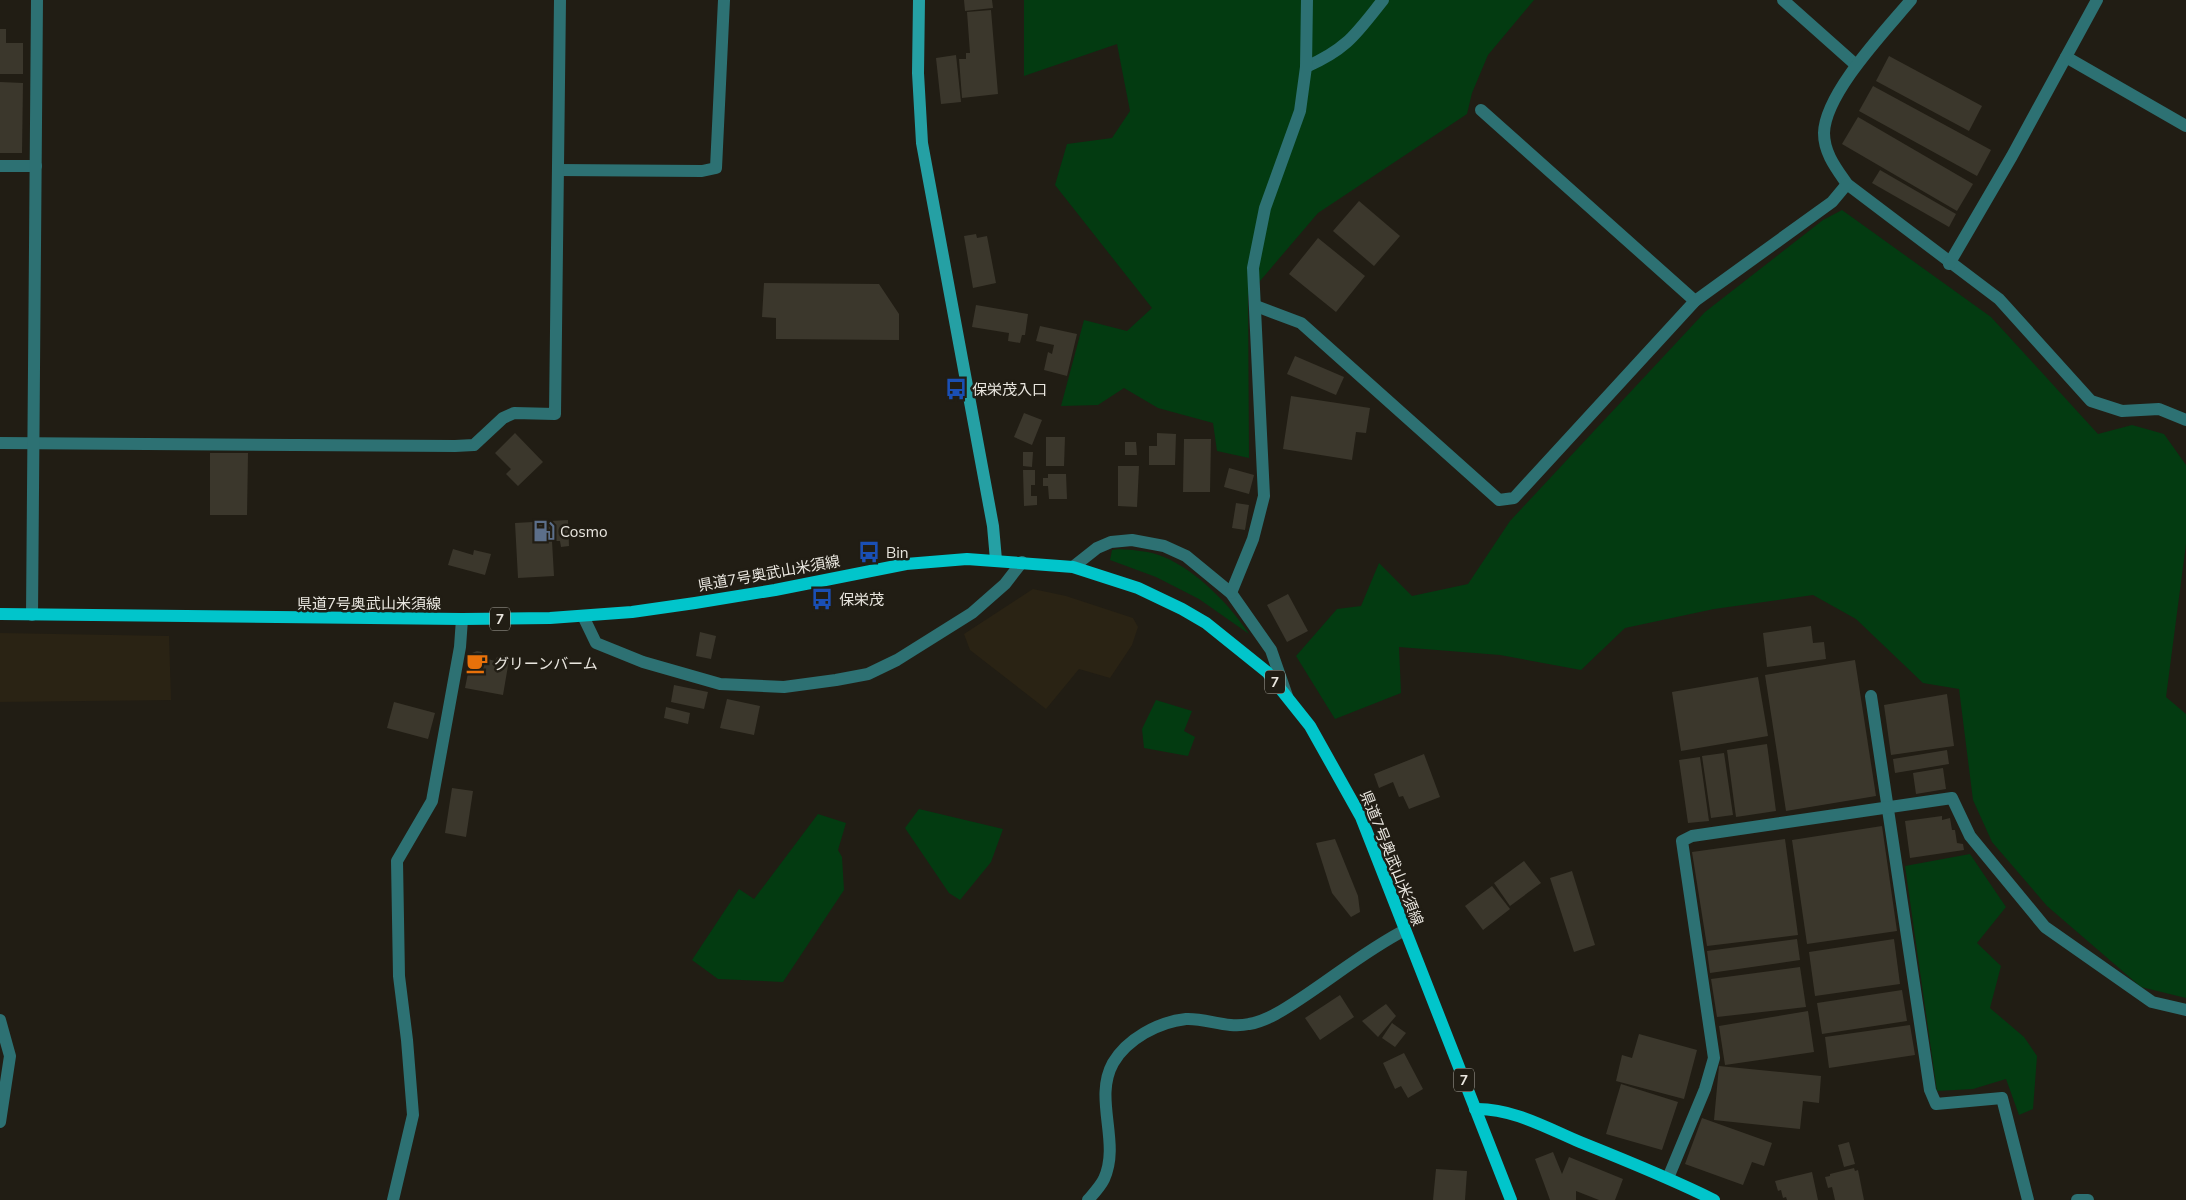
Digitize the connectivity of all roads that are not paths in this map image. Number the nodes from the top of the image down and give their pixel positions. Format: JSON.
{"nodes":[{"id":1,"x":37,"y":0,"type":"edge"},
{"id":2,"x":560,"y":0,"type":"edge"},
{"id":3,"x":724,"y":0,"type":"edge"},
{"id":4,"x":919,"y":0,"type":"edge"},
{"id":5,"x":1307,"y":0,"type":"edge"},
{"id":6,"x":1382,"y":0,"type":"edge"},
{"id":7,"x":1783,"y":0,"type":"edge"},
{"id":8,"x":1911,"y":0,"type":"edge"},
{"id":9,"x":2097,"y":0,"type":"edge"},
{"id":10,"x":2066,"y":57,"type":"junction"},
{"id":11,"x":1856,"y":65,"type":"junction"},
{"id":12,"x":1306,"y":67,"type":"junction"},
{"id":13,"x":1480,"y":110,"type":"dead end"},
{"id":14,"x":2186,"y":126,"type":"edge"},
{"id":15,"x":0,"y":166,"type":"edge"},
{"id":16,"x":36,"y":166,"type":"junction"},
{"id":17,"x":558,"y":170,"type":"junction"},
{"id":18,"x":1846,"y":184,"type":"junction"},
{"id":19,"x":1949,"y":264,"type":"junction"},
{"id":20,"x":1695,"y":300,"type":"junction"},
{"id":21,"x":1256,"y":306,"type":"junction"},
{"id":22,"x":2186,"y":420,"type":"edge"},
{"id":23,"x":0,"y":443,"type":"edge"},
{"id":24,"x":32,"y":443,"type":"junction"},
{"id":25,"x":996,"y":560,"type":"junction"},
{"id":26,"x":1022,"y":562,"type":"junction"},
{"id":27,"x":1073,"y":567,"type":"junction"},
{"id":28,"x":1230,"y":593,"type":"junction"},
{"id":29,"x":0,"y":614,"type":"edge"},
{"id":30,"x":32,"y":615,"type":"junction"},
{"id":31,"x":583,"y":616,"type":"junction"},
{"id":32,"x":462,"y":620,"type":"junction"},
{"id":33,"x":1286,"y":696,"type":"junction"},
{"id":34,"x":1872,"y":696,"type":"dead end"},
{"id":35,"x":1888,"y":807,"type":"junction"},
{"id":36,"x":1405,"y":930,"type":"junction"},
{"id":37,"x":2186,"y":1010,"type":"edge"},
{"id":38,"x":0,"y":1020,"type":"edge"},
{"id":39,"x":1475,"y":1109,"type":"junction"},
{"id":40,"x":0,"y":1122,"type":"edge"},
{"id":41,"x":1668,"y":1178,"type":"junction"},
{"id":42,"x":393,"y":1200,"type":"edge"},
{"id":43,"x":1088,"y":1200,"type":"edge"},
{"id":44,"x":1510,"y":1200,"type":"edge"},
{"id":45,"x":1714,"y":1200,"type":"edge"},
{"id":46,"x":2028,"y":1200,"type":"edge"},
{"id":47,"x":2077,"y":1200,"type":"edge"},
{"id":48,"x":2088,"y":1200,"type":"edge"}],
"edges":[{"from":1,"to":16,"type":"street"},
{"from":2,"to":17,"type":"street"},
{"from":3,"to":17,"type":"street"},
{"from":4,"to":25,"type":"street"},
{"from":5,"to":12,"type":"street"},
{"from":6,"to":12,"type":"street"},
{"from":7,"to":11,"type":"street"},
{"from":8,"to":11,"type":"street"},
{"from":9,"to":10,"type":"street"},
{"from":10,"to":14,"type":"street"},
{"from":10,"to":19,"type":"street"},
{"from":11,"to":18,"type":"street"},
{"from":12,"to":21,"type":"street"},
{"from":13,"to":20,"type":"street"},
{"from":15,"to":16,"type":"street"},
{"from":16,"to":24,"type":"street"},
{"from":17,"to":24,"type":"street"},
{"from":18,"to":19,"type":"street"},
{"from":18,"to":20,"type":"street"},
{"from":19,"to":22,"type":"street"},
{"from":20,"to":21,"type":"street"},
{"from":21,"to":28,"type":"street"},
{"from":23,"to":24,"type":"street"},
{"from":24,"to":30,"type":"street"},
{"from":25,"to":26,"type":"main road","name":"県道7号奥武山米須線","number":"7"},
{"from":25,"to":31,"type":"main road","name":"県道7号奥武山米須線","number":"7"},
{"from":26,"to":27,"type":"main road","name":"県道7号奥武山米須線","number":"7"},
{"from":26,"to":31,"type":"street"},
{"from":27,"to":28,"type":"street"},
{"from":27,"to":33,"type":"main road","name":"県道7号奥武山米須線","number":"7"},
{"from":28,"to":33,"type":"street"},
{"from":29,"to":30,"type":"main road","name":"県道7号奥武山米須線","number":"7"},
{"from":30,"to":32,"type":"main road","name":"県道7号奥武山米須線","number":"7"},
{"from":31,"to":32,"type":"main road","name":"県道7号奥武山米須線","number":"7"},
{"from":32,"to":42,"type":"street"},
{"from":33,"to":36,"type":"main road","name":"県道7号奥武山米須線","number":"7"},
{"from":34,"to":35,"type":"street"},
{"from":35,"to":37,"type":"street"},
{"from":35,"to":41,"type":"street"},
{"from":35,"to":46,"type":"street"},
{"from":36,"to":39,"type":"main road","name":"県道7号奥武山米須線","number":"7"},
{"from":36,"to":43,"type":"street"},
{"from":38,"to":40,"type":"street"},
{"from":39,"to":41,"type":"main road","number":"7"},
{"from":39,"to":44,"type":"main road","name":"県道7号奥武山米須線","number":"7"},
{"from":41,"to":45,"type":"main road","number":"7"},
{"from":47,"to":48,"type":"street"}]}
